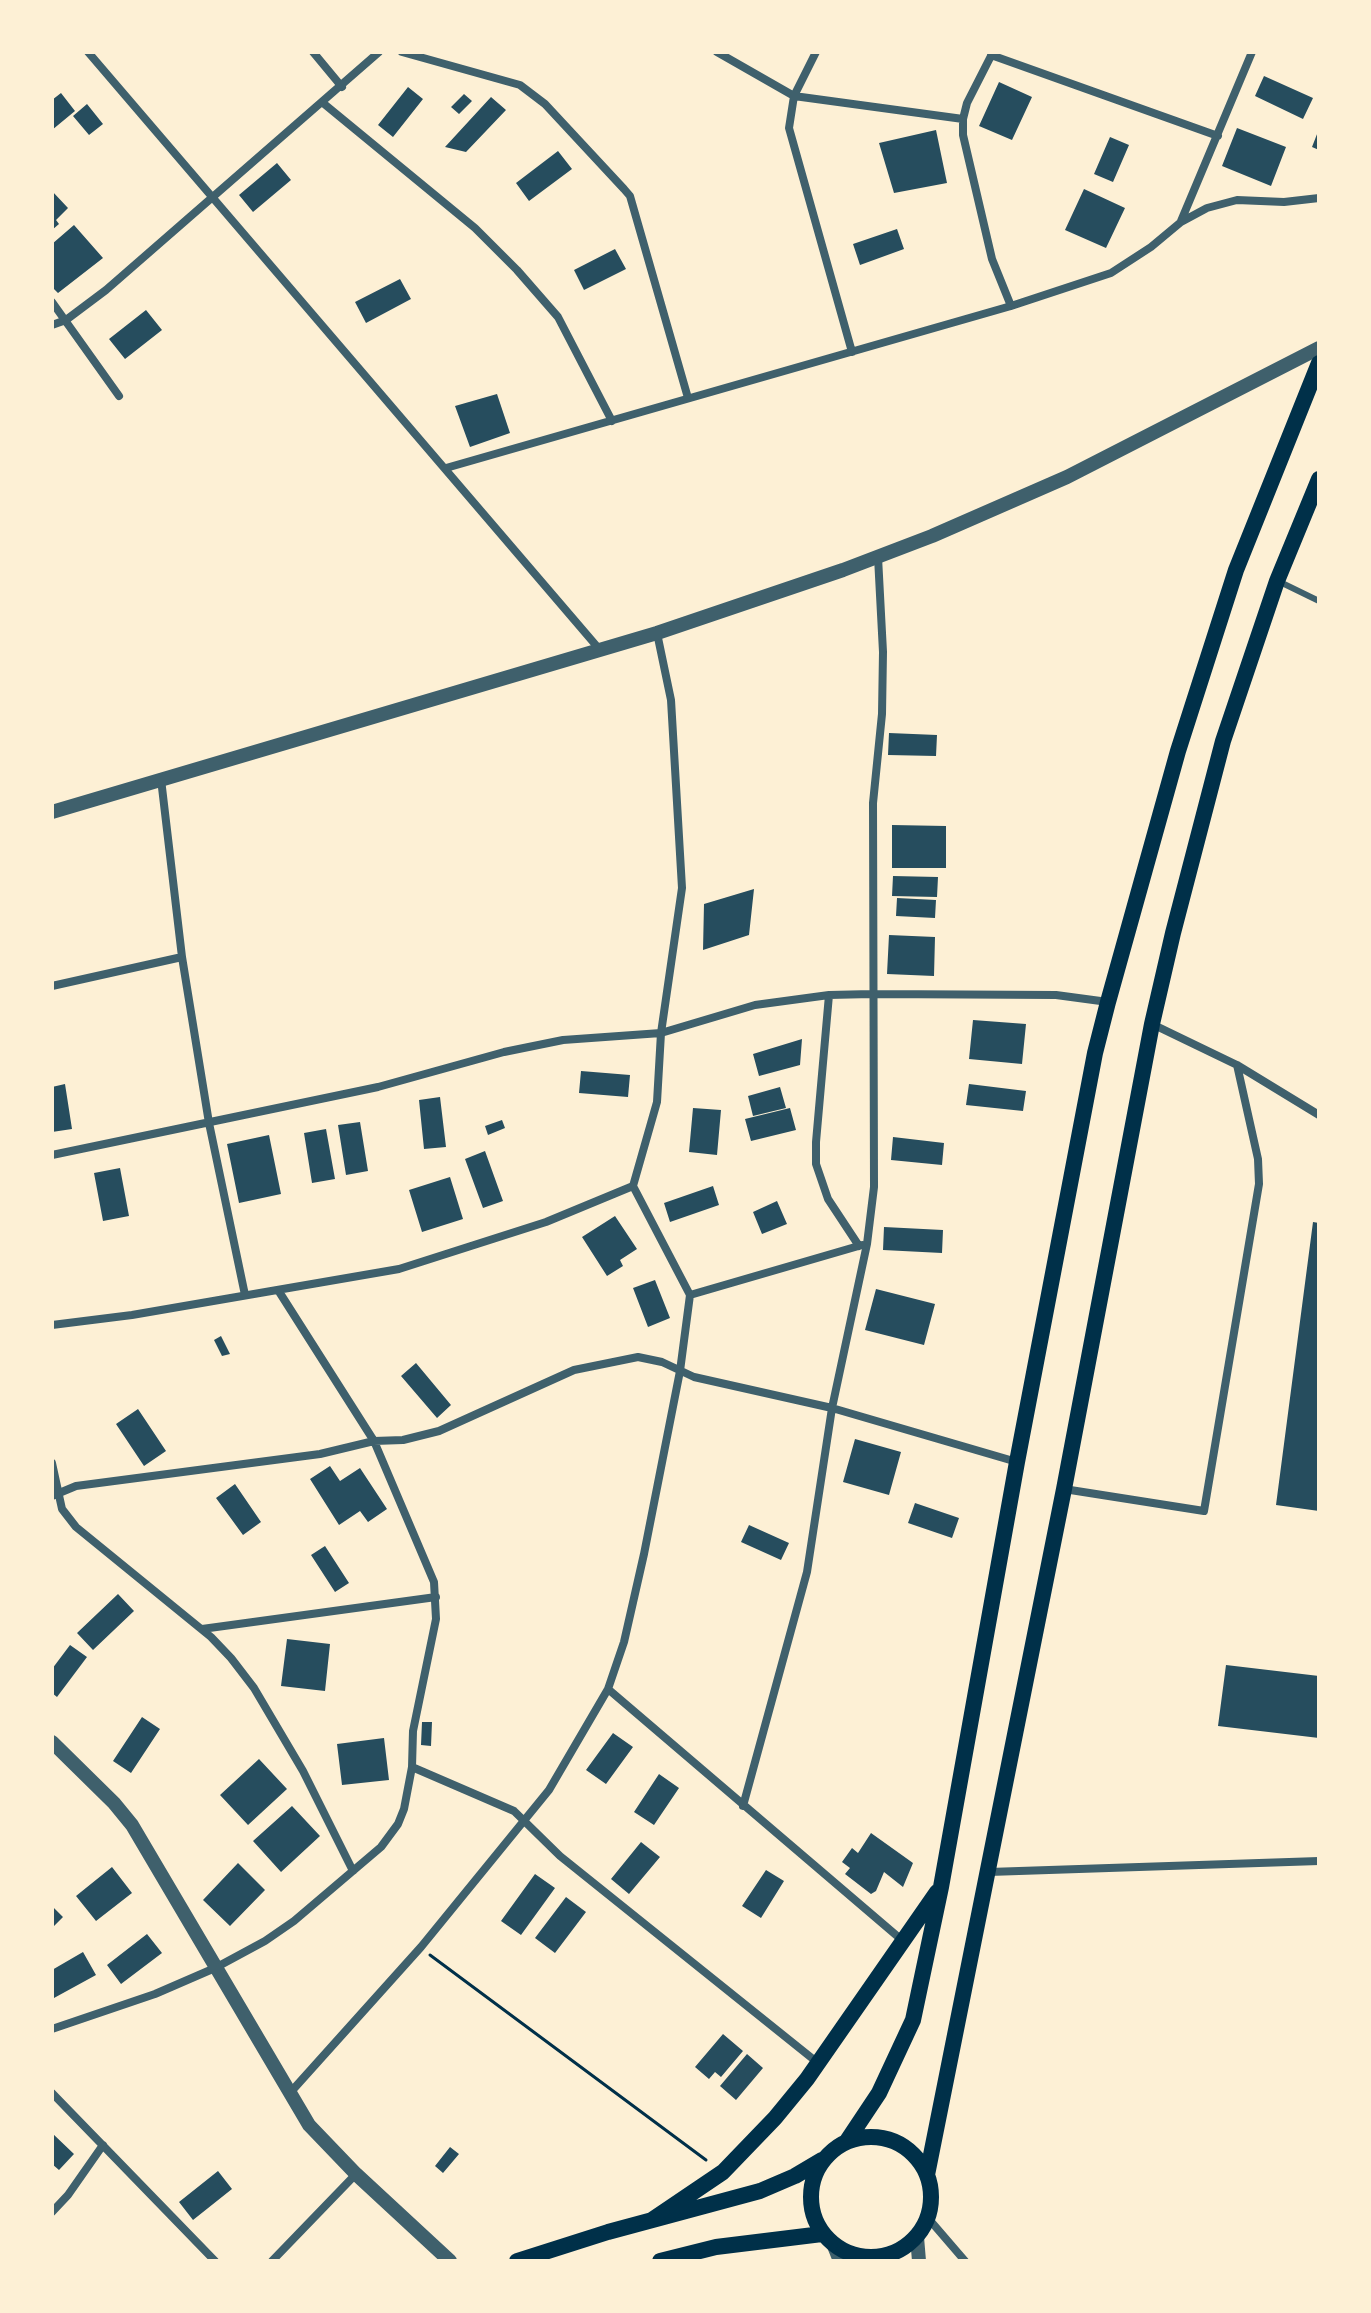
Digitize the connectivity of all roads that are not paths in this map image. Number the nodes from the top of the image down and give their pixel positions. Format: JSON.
{"nodes":[{"id":1,"x":88,"y":52,"type":"edge"},
{"id":2,"x":313,"y":52,"type":"edge"},
{"id":3,"x":379,"y":52,"type":"edge"},
{"id":4,"x":402,"y":52,"type":"edge"},
{"id":5,"x":717,"y":52,"type":"edge"},
{"id":6,"x":816,"y":52,"type":"edge"},
{"id":7,"x":1252,"y":52,"type":"edge"},
{"id":8,"x":992,"y":54,"type":"edge"},
{"id":9,"x":342,"y":87,"type":"junction"},
{"id":10,"x":794,"y":96,"type":"junction"},
{"id":11,"x":323,"y":103,"type":"junction"},
{"id":12,"x":963,"y":119,"type":"junction"},
{"id":13,"x":1218,"y":136,"type":"junction"},
{"id":14,"x":211,"y":198,"type":"junction"},
{"id":15,"x":1319,"y":198,"type":"edge"},
{"id":16,"x":1181,"y":222,"type":"junction"},
{"id":17,"x":52,"y":302,"type":"edge"},
{"id":18,"x":1011,"y":306,"type":"junction"},
{"id":19,"x":66,"y":320,"type":"junction"},
{"id":20,"x":52,"y":325,"type":"edge"},
{"id":21,"x":1319,"y":348,"type":"edge"},
{"id":22,"x":852,"y":352,"type":"junction"},
{"id":23,"x":1319,"y":363,"type":"edge"},
{"id":24,"x":119,"y":396,"type":"dead end"},
{"id":25,"x":688,"y":398,"type":"junction"},
{"id":26,"x":612,"y":421,"type":"junction"},
{"id":27,"x":446,"y":468,"type":"junction"},
{"id":28,"x":1319,"y":479,"type":"edge"},
{"id":29,"x":878,"y":557,"type":"junction"},
{"id":30,"x":1277,"y":581,"type":"junction"},
{"id":31,"x":1319,"y":601,"type":"edge"},
{"id":32,"x":657,"y":633,"type":"junction"},
{"id":33,"x":600,"y":650,"type":"junction"},
{"id":34,"x":161,"y":779,"type":"junction"},
{"id":35,"x":52,"y":812,"type":"edge"},
{"id":36,"x":182,"y":957,"type":"junction"},
{"id":37,"x":52,"y":986,"type":"edge"},
{"id":38,"x":872,"y":994,"type":"junction"},
{"id":39,"x":829,"y":995,"type":"junction"},
{"id":40,"x":1108,"y":1002,"type":"junction"},
{"id":41,"x":1152,"y":1024,"type":"junction"},
{"id":42,"x":661,"y":1033,"type":"junction"},
{"id":43,"x":1237,"y":1065,"type":"junction"},
{"id":44,"x":1319,"y":1115,"type":"edge"},
{"id":45,"x":209,"y":1123,"type":"junction"},
{"id":46,"x":52,"y":1155,"type":"edge"},
{"id":47,"x":633,"y":1186,"type":"junction"},
{"id":48,"x":863,"y":1245,"type":"junction"},
{"id":49,"x":278,"y":1290,"type":"junction"},
{"id":50,"x":245,"y":1295,"type":"junction"},
{"id":51,"x":690,"y":1295,"type":"junction"},
{"id":52,"x":52,"y":1325,"type":"edge"},
{"id":53,"x":680,"y":1371,"type":"junction"},
{"id":54,"x":832,"y":1408,"type":"junction"},
{"id":55,"x":374,"y":1441,"type":"junction"},
{"id":56,"x":1017,"y":1462,"type":"junction"},
{"id":57,"x":52,"y":1463,"type":"edge"},
{"id":58,"x":1064,"y":1489,"type":"junction"},
{"id":59,"x":55,"y":1495,"type":"edge"},
{"id":60,"x":436,"y":1597,"type":"junction"},
{"id":61,"x":202,"y":1629,"type":"junction"},
{"id":62,"x":608,"y":1689,"type":"junction"},
{"id":63,"x":52,"y":1742,"type":"edge"},
{"id":64,"x":412,"y":1767,"type":"junction"},
{"id":65,"x":743,"y":1806,"type":"junction"},
{"id":66,"x":526,"y":1820,"type":"junction"},
{"id":67,"x":1319,"y":1861,"type":"edge"},
{"id":68,"x":353,"y":1871,"type":"junction"},
{"id":69,"x":989,"y":1872,"type":"junction"},
{"id":70,"x":941,"y":1887,"type":"junction"},
{"id":71,"x":903,"y":1941,"type":"junction"},
{"id":72,"x":215,"y":1968,"type":"junction"},
{"id":73,"x":52,"y":2029,"type":"edge"},
{"id":74,"x":818,"y":2063,"type":"junction"},
{"id":75,"x":52,"y":2093,"type":"edge"},
{"id":76,"x":289,"y":2094,"type":"junction"},
{"id":77,"x":847,"y":2141,"type":"junction"},
{"id":78,"x":103,"y":2145,"type":"junction"},
{"id":79,"x":824,"y":2159,"type":"junction"},
{"id":80,"x":356,"y":2174,"type":"junction"},
{"id":81,"x":927,"y":2175,"type":"junction"},
{"id":82,"x":52,"y":2212,"type":"edge"},
{"id":83,"x":928,"y":2218,"type":"junction"},
{"id":84,"x":652,"y":2220,"type":"junction"},
{"id":85,"x":822,"y":2234,"type":"junction"},
{"id":86,"x":917,"y":2237,"type":"junction"},
{"id":87,"x":837,"y":2254,"type":"edge"},
{"id":88,"x":662,"y":2260,"type":"edge"},
{"id":89,"x":215,"y":2261,"type":"edge"},
{"id":90,"x":272,"y":2261,"type":"edge"},
{"id":91,"x":450,"y":2261,"type":"edge"},
{"id":92,"x":517,"y":2261,"type":"edge"},
{"id":93,"x":685,"y":2261,"type":"edge"},
{"id":94,"x":919,"y":2261,"type":"edge"},
{"id":95,"x":965,"y":2261,"type":"edge"}],
"edges":[{"from":1,"to":14,"type":"street"},
{"from":2,"to":9,"type":"street"},
{"from":3,"to":9,"type":"street"},
{"from":4,"to":25,"type":"street"},
{"from":5,"to":10,"type":"street"},
{"from":6,"to":10,"type":"street"},
{"from":7,"to":13,"type":"street"},
{"from":8,"to":12,"type":"street"},
{"from":8,"to":13,"type":"street"},
{"from":9,"to":11,"type":"street"},
{"from":10,"to":12,"type":"street"},
{"from":10,"to":22,"type":"street"},
{"from":11,"to":14,"type":"street"},
{"from":11,"to":26,"type":"street"},
{"from":12,"to":18,"type":"street"},
{"from":13,"to":16,"type":"street"},
{"from":14,"to":19,"type":"street"},
{"from":14,"to":27,"type":"street"},
{"from":15,"to":16,"type":"street"},
{"from":16,"to":18,"type":"street"},
{"from":17,"to":19,"type":"street"},
{"from":18,"to":22,"type":"street"},
{"from":19,"to":20,"type":"street"},
{"from":19,"to":24,"type":"street"},
{"from":21,"to":29,"type":"street"},
{"from":22,"to":25,"type":"street"},
{"from":23,"to":40,"type":"main road"},
{"from":25,"to":26,"type":"street"},
{"from":26,"to":27,"type":"street"},
{"from":27,"to":33,"type":"street"},
{"from":28,"to":30,"type":"main road"},
{"from":29,"to":32,"type":"street"},
{"from":29,"to":38,"type":"street"},
{"from":30,"to":31,"type":"lane"},
{"from":30,"to":41,"type":"main road"},
{"from":32,"to":33,"type":"street"},
{"from":32,"to":42,"type":"street"},
{"from":33,"to":34,"type":"street"},
{"from":34,"to":35,"type":"street"},
{"from":34,"to":36,"type":"street"},
{"from":36,"to":37,"type":"street"},
{"from":36,"to":45,"type":"street"},
{"from":38,"to":39,"type":"street"},
{"from":38,"to":40,"type":"street"},
{"from":38,"to":48,"type":"street"},
{"from":39,"to":42,"type":"street"},
{"from":39,"to":48,"type":"street"},
{"from":40,"to":56,"type":"main road"},
{"from":41,"to":43,"type":"street"},
{"from":41,"to":58,"type":"main road"},
{"from":42,"to":45,"type":"street"},
{"from":42,"to":47,"type":"street"},
{"from":43,"to":44,"type":"street"},
{"from":43,"to":58,"type":"street"},
{"from":45,"to":46,"type":"street"},
{"from":45,"to":50,"type":"street"},
{"from":47,"to":49,"type":"street"},
{"from":47,"to":51,"type":"street"},
{"from":48,"to":51,"type":"street"},
{"from":48,"to":54,"type":"street"},
{"from":49,"to":50,"type":"street"},
{"from":49,"to":55,"type":"street"},
{"from":50,"to":52,"type":"street"},
{"from":51,"to":53,"type":"street"},
{"from":53,"to":54,"type":"street"},
{"from":53,"to":55,"type":"street"},
{"from":53,"to":62,"type":"street"},
{"from":54,"to":56,"type":"street"},
{"from":54,"to":65,"type":"street"},
{"from":55,"to":59,"type":"street"},
{"from":55,"to":60,"type":"street"},
{"from":56,"to":70,"type":"main road"},
{"from":57,"to":59,"type":"street"},
{"from":58,"to":69,"type":"main road"},
{"from":59,"to":61,"type":"street"},
{"from":60,"to":61,"type":"street"},
{"from":60,"to":64,"type":"street"},
{"from":61,"to":68,"type":"street"},
{"from":62,"to":65,"type":"street"},
{"from":62,"to":66,"type":"street"},
{"from":63,"to":72,"type":"street"},
{"from":64,"to":66,"type":"street"},
{"from":64,"to":68,"type":"street"},
{"from":65,"to":71,"type":"street"},
{"from":66,"to":74,"type":"street"},
{"from":66,"to":76,"type":"street"},
{"from":67,"to":69,"type":"street"},
{"from":68,"to":72,"type":"street"},
{"from":69,"to":81,"type":"main road"},
{"from":70,"to":71,"type":"main road"},
{"from":70,"to":77,"type":"main road"},
{"from":71,"to":74,"type":"main road"},
{"from":72,"to":73,"type":"street"},
{"from":72,"to":76,"type":"street"},
{"from":74,"to":84,"type":"main road"},
{"from":75,"to":78,"type":"street"},
{"from":76,"to":80,"type":"street"},
{"from":77,"to":79,"type":"main road"},
{"from":77,"to":81,"type":"main road"},
{"from":78,"to":82,"type":"street"},
{"from":78,"to":89,"type":"street"},
{"from":79,"to":84,"type":"main road"},
{"from":79,"to":85,"type":"main road"},
{"from":80,"to":90,"type":"street"},
{"from":80,"to":91,"type":"street"},
{"from":81,"to":83,"type":"main road"},
{"from":83,"to":86,"type":"main road"},
{"from":83,"to":95,"type":"street"},
{"from":84,"to":92,"type":"main road"},
{"from":85,"to":87,"type":"main road"},
{"from":85,"to":88,"type":"main road"},
{"from":86,"to":87,"type":"main road"},
{"from":86,"to":94,"type":"street"},
{"from":88,"to":93,"type":"street"}]}
